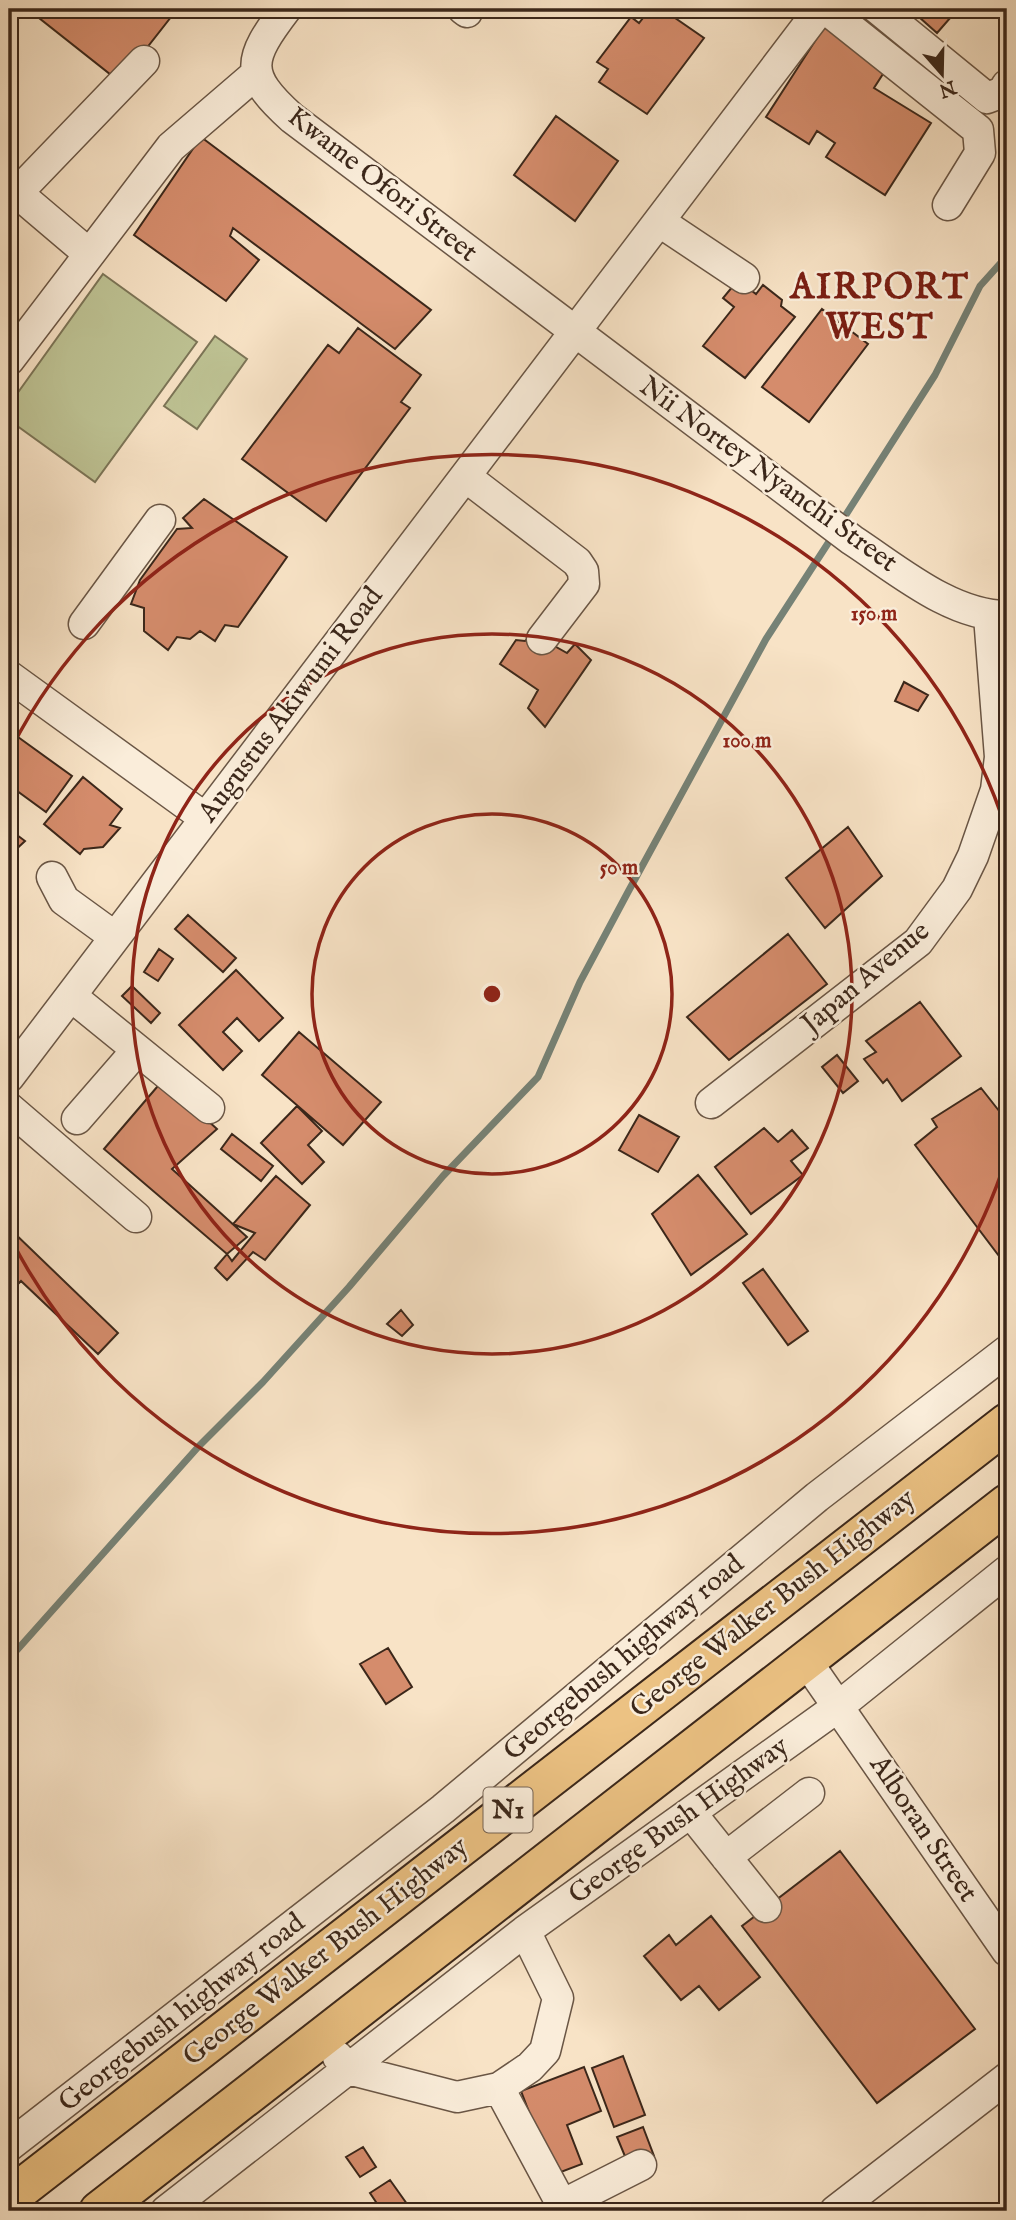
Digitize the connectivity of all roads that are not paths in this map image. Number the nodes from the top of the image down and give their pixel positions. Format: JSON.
{"nodes":[{"id":1,"x":286,"y":9,"type":"edge"},
{"id":2,"x":820,"y":9,"type":"edge"},
{"id":3,"x":826,"y":9,"type":"edge"},
{"id":4,"x":878,"y":9,"type":"edge"},
{"id":5,"x":144,"y":61,"type":"dead end"},
{"id":6,"x":256,"y":74,"type":"junction"},
{"id":7,"x":1007,"y":85,"type":"edge"},
{"id":8,"x":13,"y":189,"type":"edge"},
{"id":9,"x":948,"y":205,"type":"dead end"},
{"id":10,"x":660,"y":222,"type":"junction"},
{"id":11,"x":88,"y":253,"type":"junction"},
{"id":12,"x":744,"y":278,"type":"dead end"},
{"id":13,"x":575,"y":334,"type":"junction"},
{"id":14,"x":9,"y":360,"type":"edge"},
{"id":15,"x":466,"y":477,"type":"junction"},
{"id":16,"x":160,"y":520,"type":"dead end"},
{"id":17,"x":998,"y":616,"type":"edge"},
{"id":18,"x":84,"y":624,"type":"dead end"},
{"id":19,"x":542,"y":639,"type":"dead end"},
{"id":20,"x":9,"y":676,"type":"edge"},
{"id":21,"x":205,"y":818,"type":"junction"},
{"id":22,"x":52,"y":877,"type":"dead end"},
{"id":23,"x":115,"y":937,"type":"junction"},
{"id":24,"x":71,"y":996,"type":"junction"},
{"id":25,"x":137,"y":1050,"type":"junction"},
{"id":26,"x":9,"y":1077,"type":"edge"},
{"id":27,"x":711,"y":1103,"type":"dead end"},
{"id":28,"x":9,"y":1108,"type":"edge"},
{"id":29,"x":209,"y":1108,"type":"dead end"},
{"id":30,"x":77,"y":1119,"type":"dead end"},
{"id":31,"x":136,"y":1217,"type":"dead end"},
{"id":32,"x":1007,"y":1351,"type":"edge"},
{"id":33,"x":1007,"y":1423,"type":"edge"},
{"id":34,"x":1007,"y":1504,"type":"edge"},
{"id":35,"x":1007,"y":1571,"type":"edge"},
{"id":36,"x":807,"y":1662,"type":"junction"},
{"id":37,"x":839,"y":1706,"type":"junction"},
{"id":38,"x":809,"y":1793,"type":"dead end"},
{"id":39,"x":691,"y":1813,"type":"junction"},
{"id":40,"x":726,"y":1857,"type":"junction"},
{"id":41,"x":766,"y":1907,"type":"dead end"},
{"id":42,"x":525,"y":1931,"type":"junction"},
{"id":43,"x":1007,"y":1951,"type":"edge"},
{"id":44,"x":322,"y":2038,"type":"junction"},
{"id":45,"x":348,"y":2068,"type":"junction"},
{"id":46,"x":1007,"y":2078,"type":"edge"},
{"id":47,"x":499,"y":2088,"type":"junction"},
{"id":48,"x":9,"y":2146,"type":"edge"},
{"id":49,"x":641,"y":2165,"type":"dead end"},
{"id":50,"x":9,"y":2198,"type":"edge"},
{"id":51,"x":557,"y":2208,"type":"edge"},
{"id":52,"x":99,"y":2211,"type":"edge"},
{"id":53,"x":166,"y":2211,"type":"edge"},
{"id":54,"x":835,"y":2211,"type":"edge"}],
"edges":[{"from":1,"to":6,"type":"street"},
{"from":2,"to":10,"type":"street","name":"Augustus Akiwumi Road"},
{"from":3,"to":9,"type":"street"},
{"from":4,"to":7,"type":"street"},
{"from":5,"to":8,"type":"street"},
{"from":6,"to":11,"type":"street"},
{"from":6,"to":13,"type":"street","name":"Kwame Ofori Street"},
{"from":8,"to":11,"type":"street"},
{"from":10,"to":12,"type":"street"},
{"from":10,"to":13,"type":"street","name":"Augustus Akiwumi Road"},
{"from":11,"to":14,"type":"street"},
{"from":13,"to":15,"type":"street","name":"Augustus Akiwumi Road"},
{"from":13,"to":17,"type":"street","name":"Nii Nortey Nyanchi Street"},
{"from":15,"to":19,"type":"street"},
{"from":15,"to":21,"type":"street","name":"Augustus Akiwumi Road"},
{"from":16,"to":18,"type":"street"},
{"from":17,"to":27,"type":"street","name":"Japan Avenue"},
{"from":20,"to":21,"type":"street"},
{"from":21,"to":23,"type":"street","name":"Augustus Akiwumi Road"},
{"from":22,"to":23,"type":"street"},
{"from":23,"to":24,"type":"street","name":"Augustus Akiwumi Road"},
{"from":24,"to":25,"type":"street"},
{"from":24,"to":26,"type":"street","name":"Augustus Akiwumi Road"},
{"from":25,"to":29,"type":"street"},
{"from":25,"to":30,"type":"street"},
{"from":28,"to":31,"type":"street"},
{"from":32,"to":48,"type":"street","name":"Georgebush highway road"},
{"from":33,"to":50,"type":"highway","name":"George Walker Bush Highway","number":"N1"},
{"from":34,"to":36,"type":"highway","number":"N1"},
{"from":35,"to":37,"type":"street","name":"George Bush Highway"},
{"from":36,"to":37,"type":"street","name":"Alboran Street"},
{"from":36,"to":44,"type":"highway","number":"N1"},
{"from":37,"to":39,"type":"street","name":"George Bush Highway"},
{"from":37,"to":43,"type":"street","name":"Alboran Street"},
{"from":38,"to":40,"type":"street"},
{"from":39,"to":40,"type":"street"},
{"from":39,"to":42,"type":"street","name":"George Bush Highway"},
{"from":40,"to":41,"type":"street"},
{"from":42,"to":45,"type":"street","name":"George Bush Highway"},
{"from":42,"to":47,"type":"street"},
{"from":44,"to":45,"type":"street"},
{"from":44,"to":52,"type":"highway","number":"N1"},
{"from":45,"to":47,"type":"street"},
{"from":45,"to":53,"type":"street","name":"George Bush Highway"},
{"from":46,"to":54,"type":"street"},
{"from":47,"to":51,"type":"street"},
{"from":49,"to":51,"type":"street"}]}
